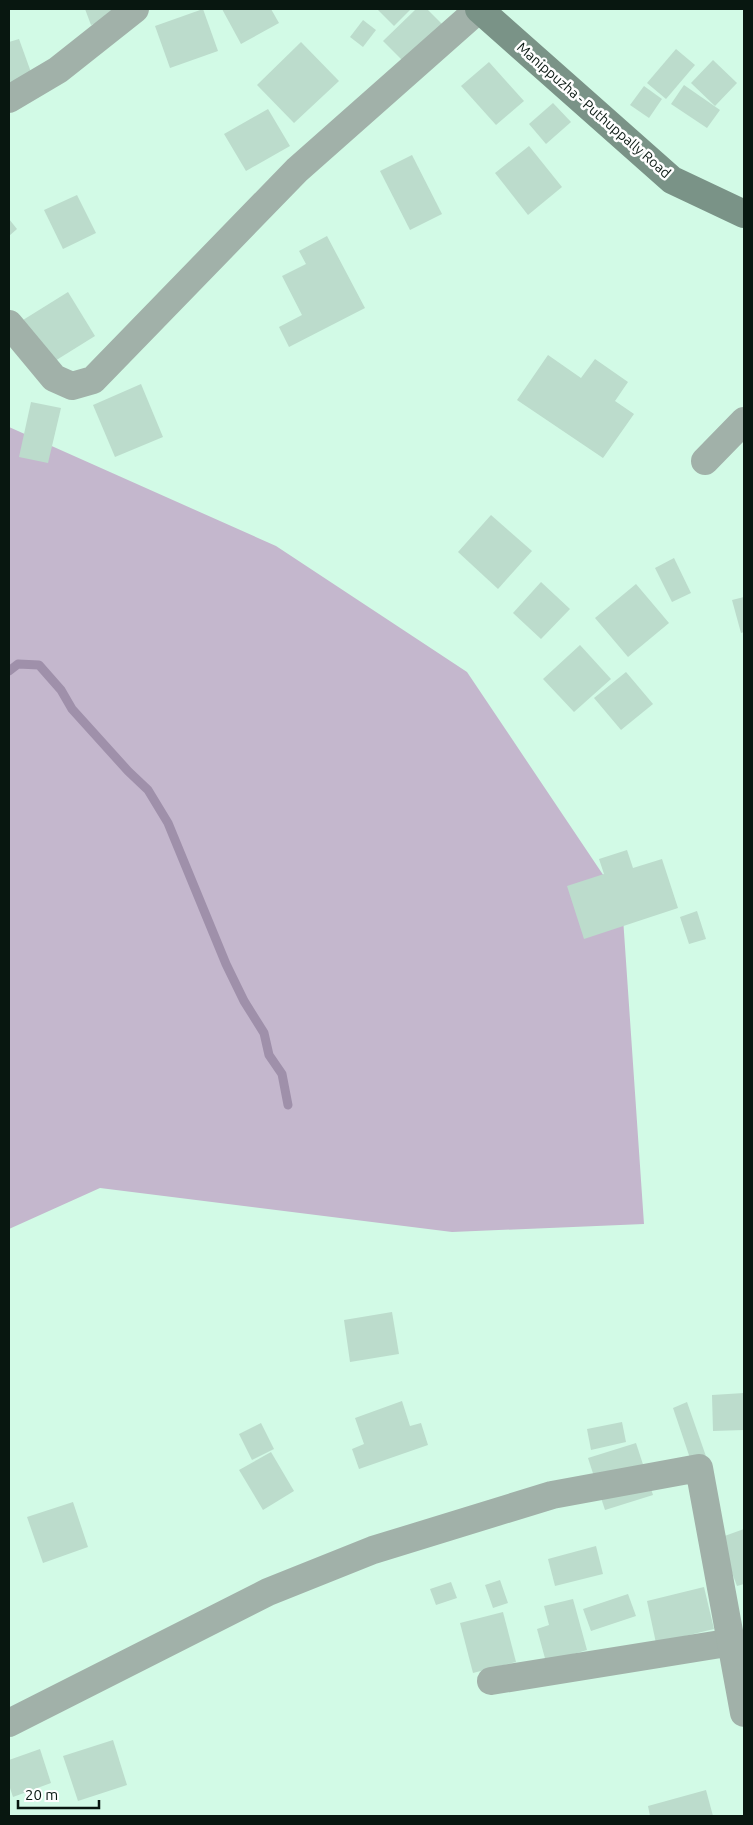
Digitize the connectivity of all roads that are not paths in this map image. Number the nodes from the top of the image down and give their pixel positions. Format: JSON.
{"nodes":[{"id":1,"x":135,"y":9,"type":"edge"},
{"id":2,"x":479,"y":9,"type":"edge"},
{"id":3,"x":9,"y":99,"type":"edge"},
{"id":4,"x":744,"y":214,"type":"edge"},
{"id":5,"x":9,"y":324,"type":"edge"},
{"id":6,"x":744,"y":421,"type":"edge"},
{"id":7,"x":705,"y":461,"type":"dead end"},
{"id":8,"x":733,"y":1642,"type":"junction"},
{"id":9,"x":490,"y":1680,"type":"dead end"},
{"id":10,"x":744,"y":1713,"type":"edge"},
{"id":11,"x":9,"y":1723,"type":"edge"}],
"edges":[{"from":1,"to":3,"type":"street"},
{"from":2,"to":4,"type":"main road","name":"Manippuzha - Puthuppally Road"},
{"from":2,"to":5,"type":"street"},
{"from":6,"to":7,"type":"street"},
{"from":8,"to":9,"type":"street"},
{"from":8,"to":10,"type":"street"},
{"from":8,"to":11,"type":"street"}]}
